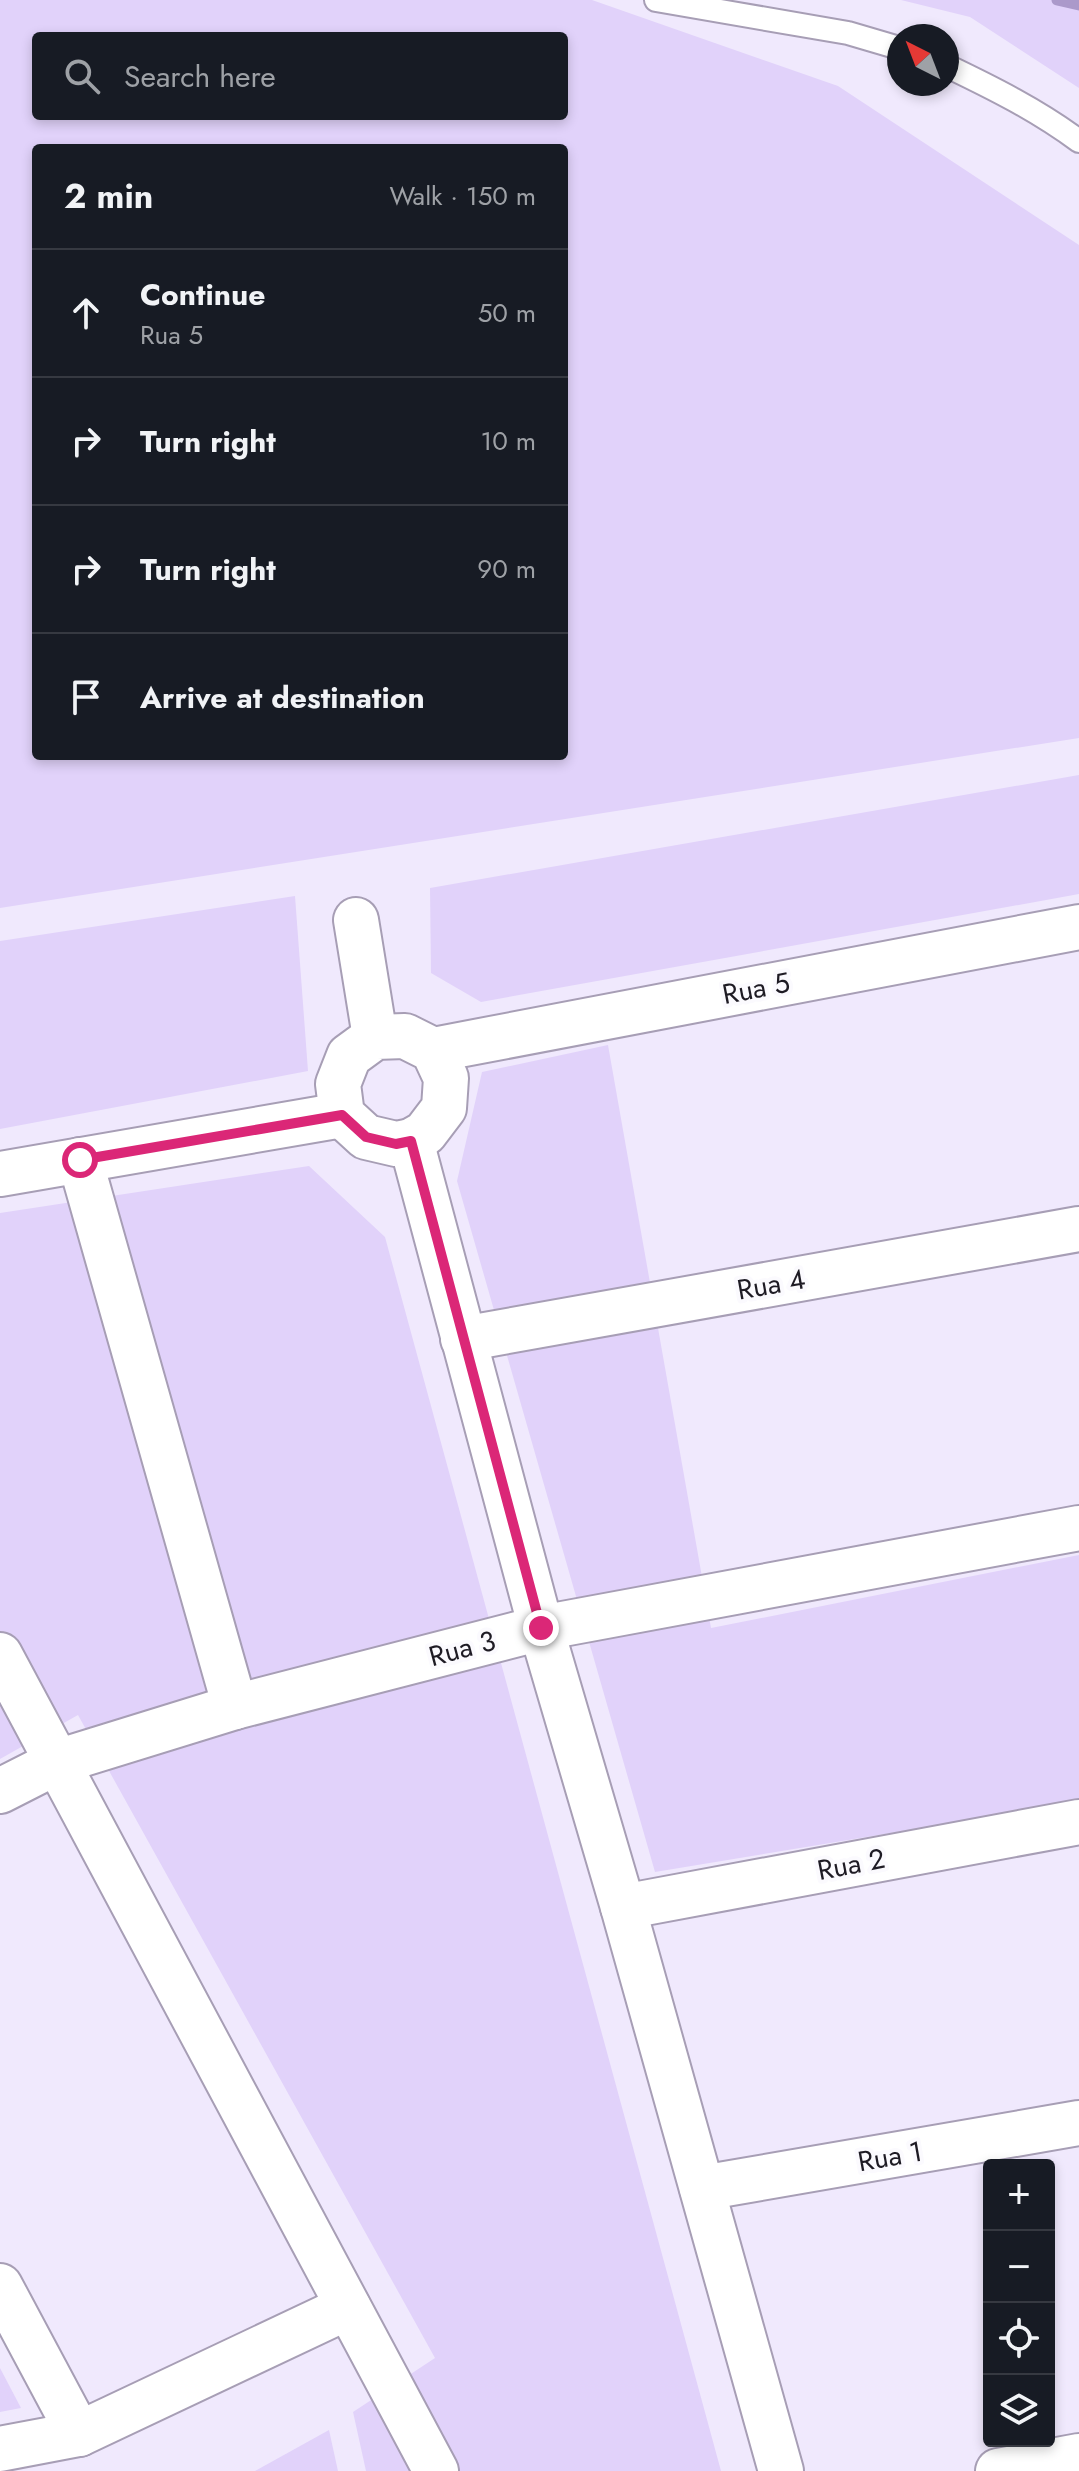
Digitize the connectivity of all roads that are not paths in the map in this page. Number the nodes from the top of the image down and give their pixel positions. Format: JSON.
{"nodes":[{"id":1,"x":656,"y":0,"type":"edge"},
{"id":2,"x":887,"y":44,"type":"edge"},
{"id":3,"x":959,"y":72,"type":"edge"},
{"id":4,"x":1079,"y":141,"type":"edge"},
{"id":5,"x":356,"y":920,"type":"dead end"},
{"id":6,"x":1079,"y":927,"type":"edge"},
{"id":7,"x":375,"y":1037,"type":"junction"},
{"id":8,"x":433,"y":1050,"type":"junction"},
{"id":9,"x":342,"y":1115,"type":"junction"},
{"id":10,"x":411,"y":1141,"type":"junction"},
{"id":11,"x":80,"y":1160,"type":"junction"},
{"id":12,"x":0,"y":1174,"type":"edge"},
{"id":13,"x":1079,"y":1229,"type":"edge"},
{"id":14,"x":463,"y":1339,"type":"junction"},
{"id":15,"x":1079,"y":1528,"type":"edge"},
{"id":16,"x":541,"y":1628,"type":"junction"},
{"id":17,"x":0,"y":1655,"type":"edge"},
{"id":18,"x":235,"y":1707,"type":"junction"},
{"id":19,"x":57,"y":1762,"type":"junction"},
{"id":20,"x":0,"y":1791,"type":"edge"},
{"id":21,"x":1079,"y":1822,"type":"edge"},
{"id":22,"x":623,"y":1907,"type":"junction"},
{"id":23,"x":1079,"y":2123,"type":"edge"},
{"id":24,"x":702,"y":2188,"type":"junction"},
{"id":25,"x":0,"y":2286,"type":"edge"},
{"id":26,"x":348,"y":2307,"type":"junction"},
{"id":27,"x":79,"y":2434,"type":"junction"},
{"id":28,"x":0,"y":2449,"type":"edge"},
{"id":29,"x":1079,"y":2456,"type":"edge"},
{"id":30,"x":436,"y":2471,"type":"edge"},
{"id":31,"x":781,"y":2471,"type":"edge"},
{"id":32,"x":998,"y":2471,"type":"edge"}],
"edges":[{"from":1,"to":2,"type":"lane"},
{"from":3,"to":4,"type":"lane"},
{"from":5,"to":7,"type":"street"},
{"from":6,"to":8,"type":"street","name":"Rua 5"},
{"from":7,"to":8,"type":"street"},
{"from":7,"to":9,"type":"street"},
{"from":8,"to":10,"type":"street"},
{"from":9,"to":10,"type":"street"},
{"from":9,"to":11,"type":"street"},
{"from":10,"to":14,"type":"street"},
{"from":11,"to":12,"type":"street"},
{"from":11,"to":18,"type":"street"},
{"from":13,"to":14,"type":"street","name":"Rua 4"},
{"from":14,"to":16,"type":"street"},
{"from":15,"to":16,"type":"street","name":"Rua 3"},
{"from":16,"to":18,"type":"street","name":"Rua 3"},
{"from":16,"to":22,"type":"street"},
{"from":17,"to":19,"type":"street"},
{"from":18,"to":19,"type":"street","name":"Rua 3"},
{"from":19,"to":20,"type":"street","name":"Rua 3"},
{"from":19,"to":26,"type":"street"},
{"from":21,"to":22,"type":"street","name":"Rua 2"},
{"from":22,"to":24,"type":"street"},
{"from":23,"to":24,"type":"street","name":"Rua 1"},
{"from":24,"to":31,"type":"street"},
{"from":25,"to":27,"type":"street"},
{"from":26,"to":27,"type":"street"},
{"from":26,"to":30,"type":"street"},
{"from":27,"to":28,"type":"street"},
{"from":29,"to":32,"type":"street"}]}
